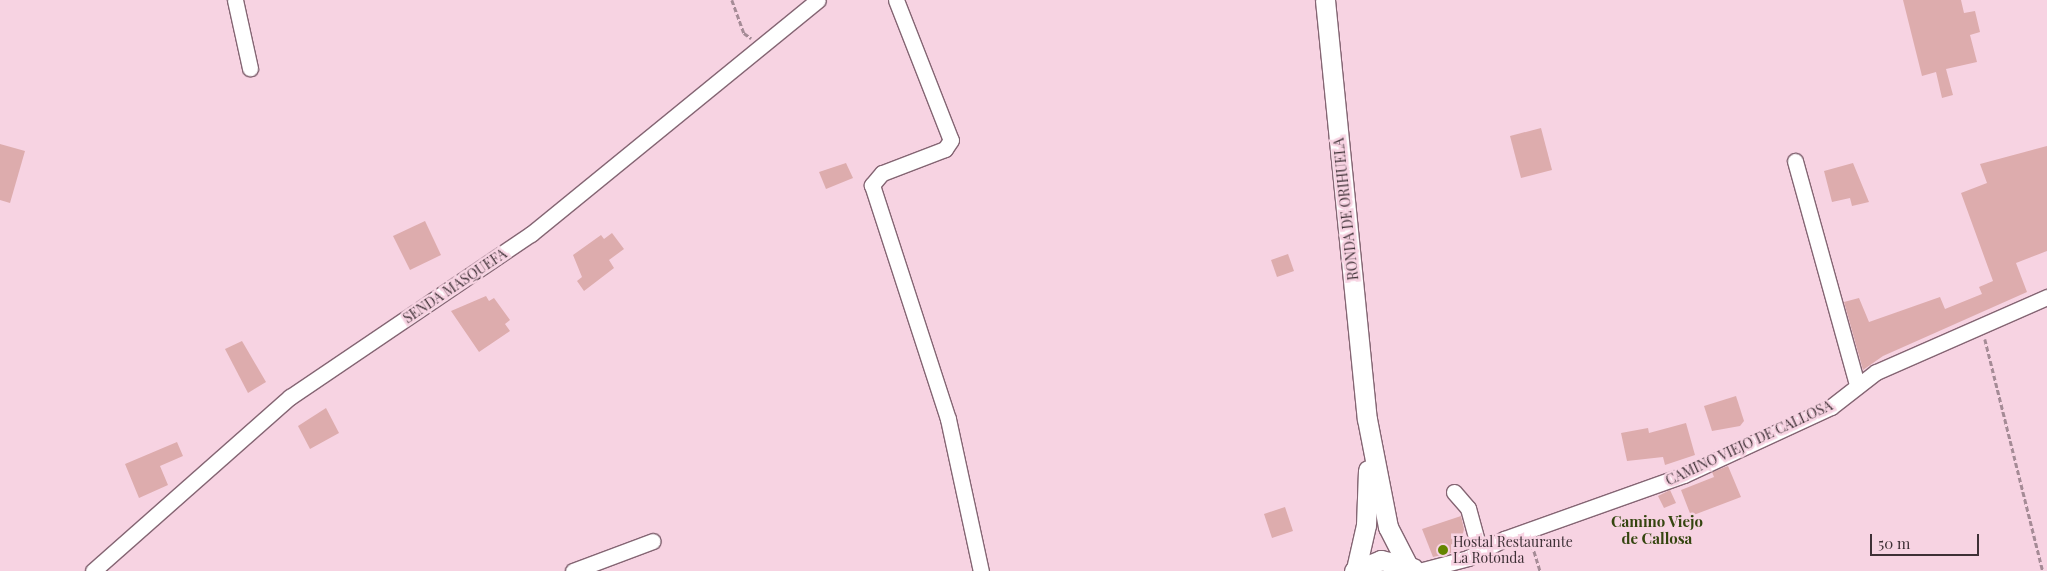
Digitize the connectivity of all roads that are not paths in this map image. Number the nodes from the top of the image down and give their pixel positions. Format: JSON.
{"nodes":[{"id":1,"x":235,"y":0,"type":"edge"},
{"id":2,"x":818,"y":0,"type":"edge"},
{"id":3,"x":896,"y":0,"type":"edge"},
{"id":4,"x":1325,"y":0,"type":"edge"},
{"id":5,"x":250,"y":68,"type":"dead end"},
{"id":6,"x":1795,"y":161,"type":"dead end"},
{"id":7,"x":2047,"y":296,"type":"edge"},
{"id":8,"x":1858,"y":385,"type":"junction"},
{"id":9,"x":1367,"y":419,"type":"junction"},
{"id":10,"x":1454,"y":492,"type":"dead end"},
{"id":11,"x":653,"y":542,"type":"dead end"},
{"id":12,"x":1474,"y":555,"type":"junction"},
{"id":13,"x":1415,"y":569,"type":"edge"},
{"id":14,"x":1355,"y":570,"type":"edge"},
{"id":15,"x":93,"y":571,"type":"edge"},
{"id":16,"x":573,"y":571,"type":"edge"},
{"id":17,"x":981,"y":571,"type":"edge"},
{"id":18,"x":1456,"y":571,"type":"edge"}],
"edges":[{"from":1,"to":5,"type":"street"},
{"from":2,"to":15,"type":"street","name":"SENDA MASQUEFA"},
{"from":3,"to":17,"type":"street"},
{"from":4,"to":9,"type":"main road","name":"RONDA DE ORIHUELA"},
{"from":6,"to":8,"type":"street"},
{"from":7,"to":8,"type":"street","name":"CAMINO VIEJO DE CALLOSA"},
{"from":8,"to":12,"type":"street","name":"CAMINO VIEJO DE CALLOSA"},
{"from":9,"to":13,"type":"main road","name":"RONDA DE ORIHUELA"},
{"from":9,"to":14,"type":"main road","name":"RONDA DE ORIHUELA"},
{"from":10,"to":12,"type":"street"},
{"from":11,"to":16,"type":"street"},
{"from":12,"to":13,"type":"street"},
{"from":12,"to":18,"type":"street"},
{"from":13,"to":14,"type":"main road","name":"RONDA DE ORIHUELA"}]}
